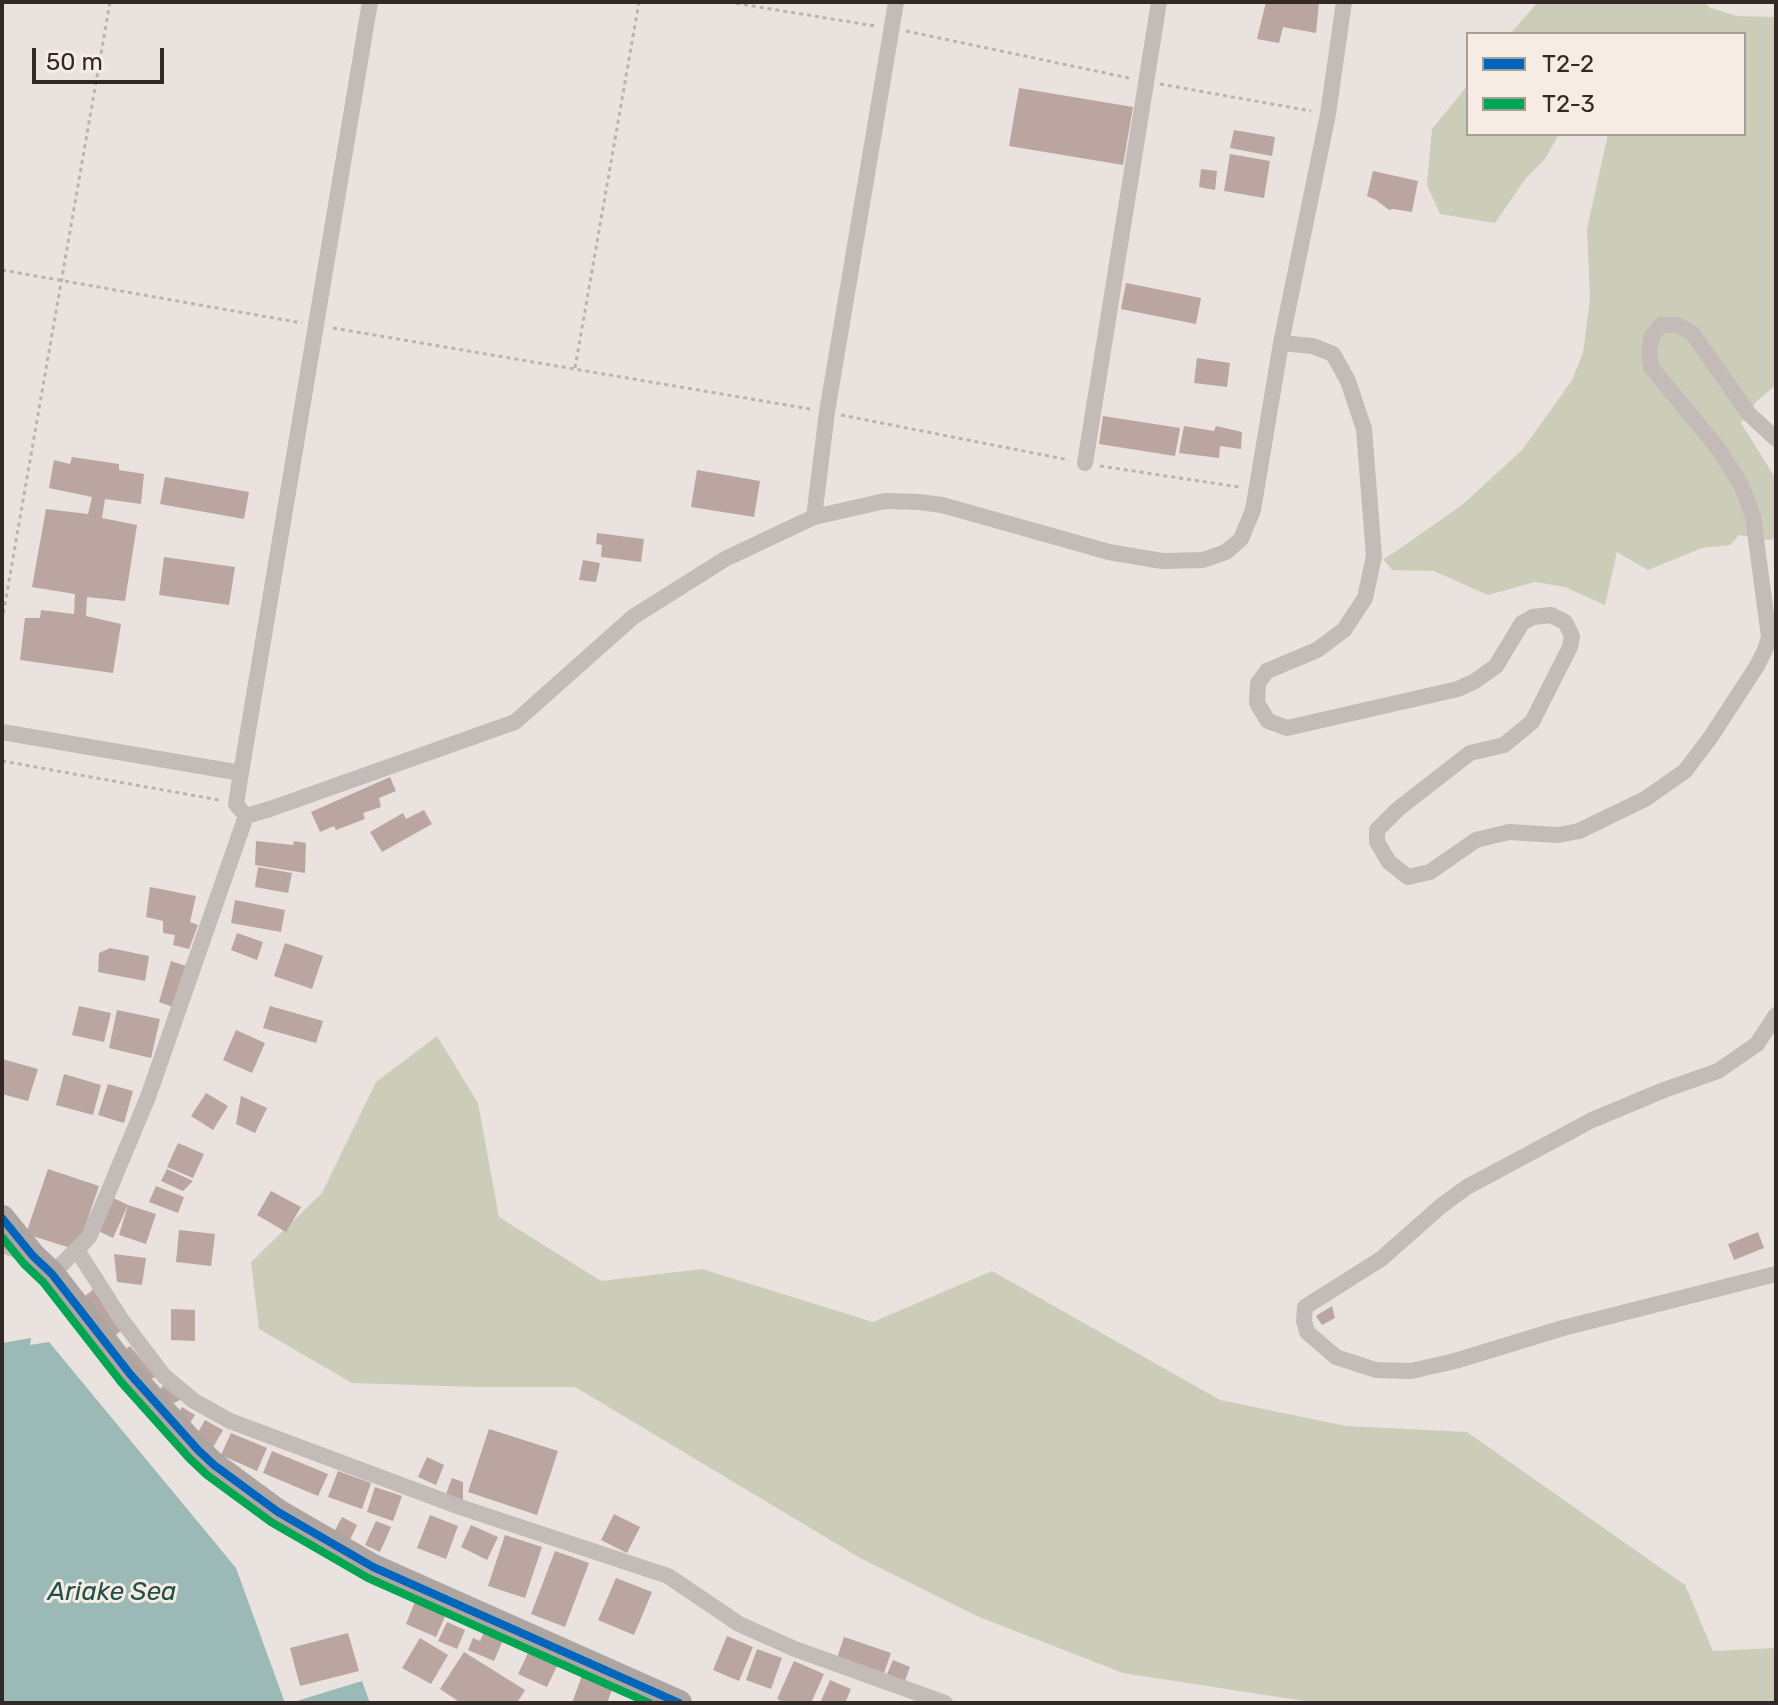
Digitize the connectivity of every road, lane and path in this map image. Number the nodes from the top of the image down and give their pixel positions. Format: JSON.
{"nodes":[{"id":1,"x":110,"y":2,"type":"edge"},
{"id":2,"x":370,"y":2,"type":"edge"},
{"id":3,"x":639,"y":2,"type":"edge"},
{"id":4,"x":728,"y":2,"type":"edge"},
{"id":5,"x":896,"y":2,"type":"edge"},
{"id":6,"x":1159,"y":2,"type":"edge"},
{"id":7,"x":1344,"y":2,"type":"edge"},
{"id":8,"x":891,"y":28,"type":"junction"},
{"id":9,"x":1138,"y":80,"type":"dead end"},
{"id":10,"x":1154,"y":83,"type":"dead end"},
{"id":11,"x":1328,"y":114,"type":"junction"},
{"id":12,"x":2,"y":270,"type":"edge"},
{"id":13,"x":62,"y":280,"type":"junction"},
{"id":14,"x":317,"y":325,"type":"junction"},
{"id":15,"x":1281,"y":343,"type":"junction"},
{"id":16,"x":575,"y":368,"type":"junction"},
{"id":17,"x":827,"y":412,"type":"junction"},
{"id":18,"x":1776,"y":439,"type":"edge"},
{"id":19,"x":1085,"y":463,"type":"junction"},
{"id":20,"x":1256,"y":489,"type":"junction"},
{"id":21,"x":814,"y":517,"type":"junction"},
{"id":22,"x":2,"y":621,"type":"edge"},
{"id":23,"x":2,"y":732,"type":"edge"},
{"id":24,"x":2,"y":761,"type":"edge"},
{"id":25,"x":241,"y":773,"type":"junction"},
{"id":26,"x":241,"y":810,"type":"junction"},
{"id":27,"x":1776,"y":1015,"type":"edge"},
{"id":28,"x":2,"y":1218,"type":"edge"},
{"id":29,"x":2,"y":1242,"type":"edge"},
{"id":30,"x":77,"y":1250,"type":"junction"},
{"id":31,"x":33,"y":1256,"type":"junction"},
{"id":32,"x":52,"y":1274,"type":"junction"},
{"id":33,"x":1776,"y":1274,"type":"edge"},
{"id":34,"x":679,"y":1703,"type":"edge"},
{"id":35,"x":945,"y":1703,"type":"edge"}],
"edges":[{"from":1,"to":13,"type":"path"},
{"from":2,"to":14,"type":"street"},
{"from":3,"to":16,"type":"path"},
{"from":4,"to":8,"type":"path"},
{"from":5,"to":8,"type":"street"},
{"from":6,"to":19,"type":"street"},
{"from":7,"to":11,"type":"street"},
{"from":8,"to":9,"type":"path"},
{"from":8,"to":17,"type":"street"},
{"from":10,"to":11,"type":"path"},
{"from":11,"to":15,"type":"street"},
{"from":12,"to":13,"type":"path"},
{"from":13,"to":14,"type":"path"},
{"from":13,"to":22,"type":"path"},
{"from":14,"to":16,"type":"path"},
{"from":14,"to":25,"type":"street"},
{"from":15,"to":18,"type":"street"},
{"from":15,"to":20,"type":"street"},
{"from":16,"to":17,"type":"path"},
{"from":17,"to":19,"type":"path"},
{"from":17,"to":21,"type":"street"},
{"from":19,"to":20,"type":"path"},
{"from":20,"to":21,"type":"street"},
{"from":21,"to":26,"type":"street"},
{"from":23,"to":25,"type":"street"},
{"from":24,"to":26,"type":"path"},
{"from":25,"to":26,"type":"street"},
{"from":26,"to":30,"type":"street"},
{"from":27,"to":33,"type":"street"},
{"from":28,"to":31,"type":"highway"},
{"from":29,"to":31,"type":"street"},
{"from":30,"to":32,"type":"street"},
{"from":30,"to":35,"type":"street"},
{"from":31,"to":32,"type":"highway"},
{"from":32,"to":34,"type":"highway"}]}
